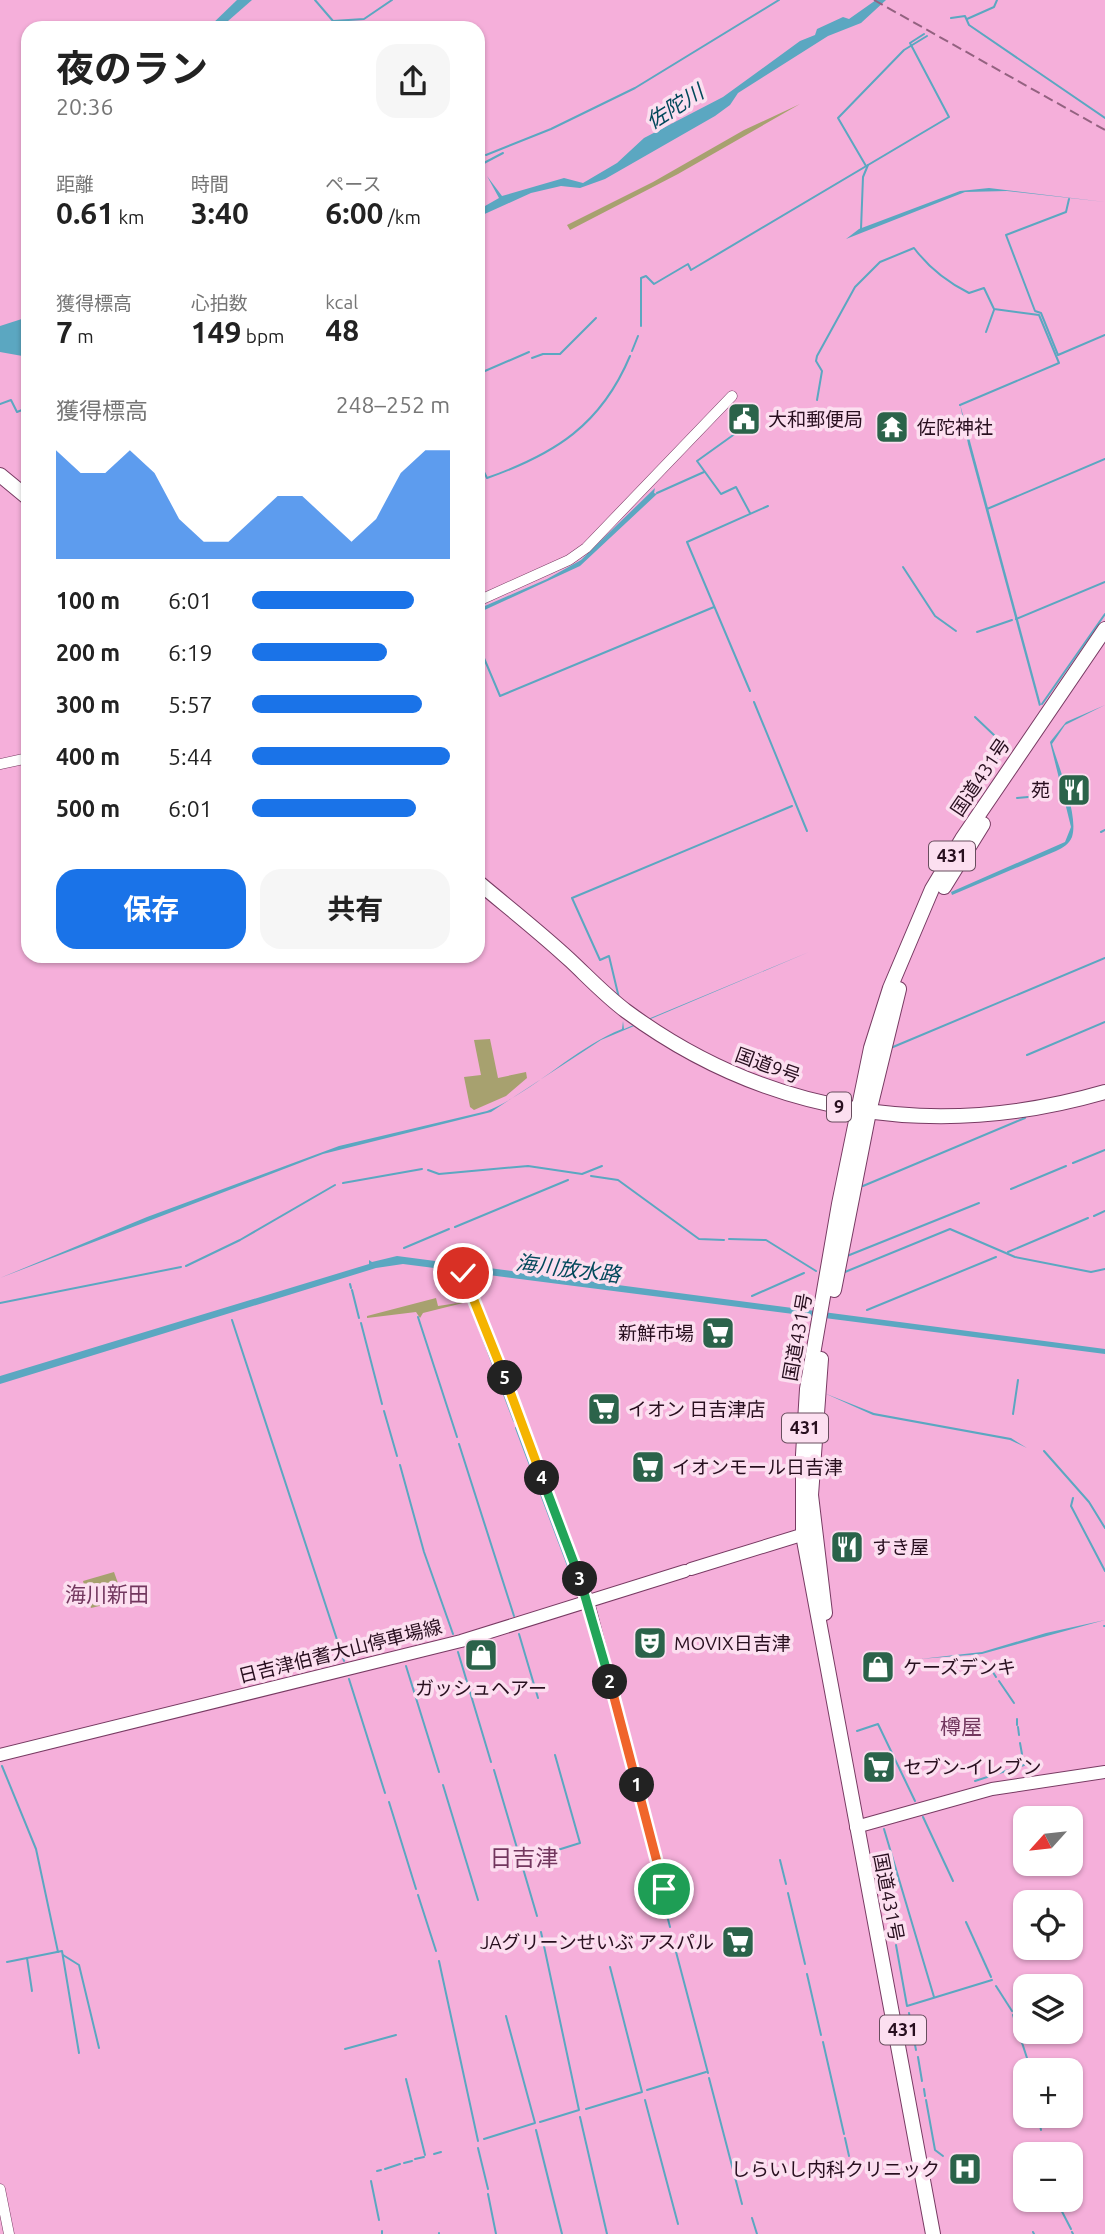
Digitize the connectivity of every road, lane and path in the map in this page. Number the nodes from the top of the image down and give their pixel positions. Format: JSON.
{"nodes":[{"id":1,"x":732,"y":396,"type":"dead end"},
{"id":2,"x":0,"y":475,"type":"edge"},
{"id":3,"x":21,"y":492,"type":"edge"},
{"id":4,"x":485,"y":598,"type":"edge"},
{"id":5,"x":1105,"y":629,"type":"edge"},
{"id":6,"x":1105,"y":642,"type":"edge"},
{"id":7,"x":21,"y":760,"type":"edge"},
{"id":8,"x":0,"y":764,"type":"edge"},
{"id":9,"x":485,"y":887,"type":"edge"},
{"id":10,"x":1105,"y":1092,"type":"edge"},
{"id":11,"x":863,"y":1112,"type":"junction"},
{"id":12,"x":463,"y":1273,"type":"dead end"},
{"id":13,"x":809,"y":1533,"type":"junction"},
{"id":14,"x":589,"y":1601,"type":"junction"},
{"id":15,"x":0,"y":1755,"type":"edge"},
{"id":16,"x":1105,"y":1772,"type":"edge"},
{"id":17,"x":861,"y":1826,"type":"junction"},
{"id":18,"x":664,"y":1889,"type":"dead end"},
{"id":19,"x":0,"y":2189,"type":"edge"},
{"id":20,"x":9,"y":2234,"type":"edge"},
{"id":21,"x":933,"y":2234,"type":"edge"},
{"id":22,"x":942,"y":2234,"type":"edge"}],
"edges":[{"from":1,"to":4,"type":"street"},
{"from":2,"to":3,"type":"highway"},
{"from":5,"to":11,"type":"highway","name":"国道431号","number":"431"},
{"from":6,"to":11,"type":"highway","name":"国道431号","number":"431"},
{"from":7,"to":8,"type":"street"},
{"from":9,"to":11,"type":"highway","name":"国道9号","number":"9"},
{"from":10,"to":11,"type":"highway","name":"国道9号","number":"9"},
{"from":11,"to":13,"type":"highway","name":"国道431号","number":"431"},
{"from":12,"to":14,"type":"street"},
{"from":13,"to":14,"type":"main road","name":"日吉津伯耆大山停車場線"},
{"from":13,"to":17,"type":"highway","name":"国道431号","number":"431"},
{"from":14,"to":15,"type":"main road","name":"日吉津伯耆大山停車場線"},
{"from":14,"to":18,"type":"street"},
{"from":16,"to":17,"type":"main road"},
{"from":17,"to":21,"type":"highway","name":"国道431号","number":"431"},
{"from":17,"to":22,"type":"highway","name":"国道431号","number":"431"},
{"from":19,"to":20,"type":"street"}]}
